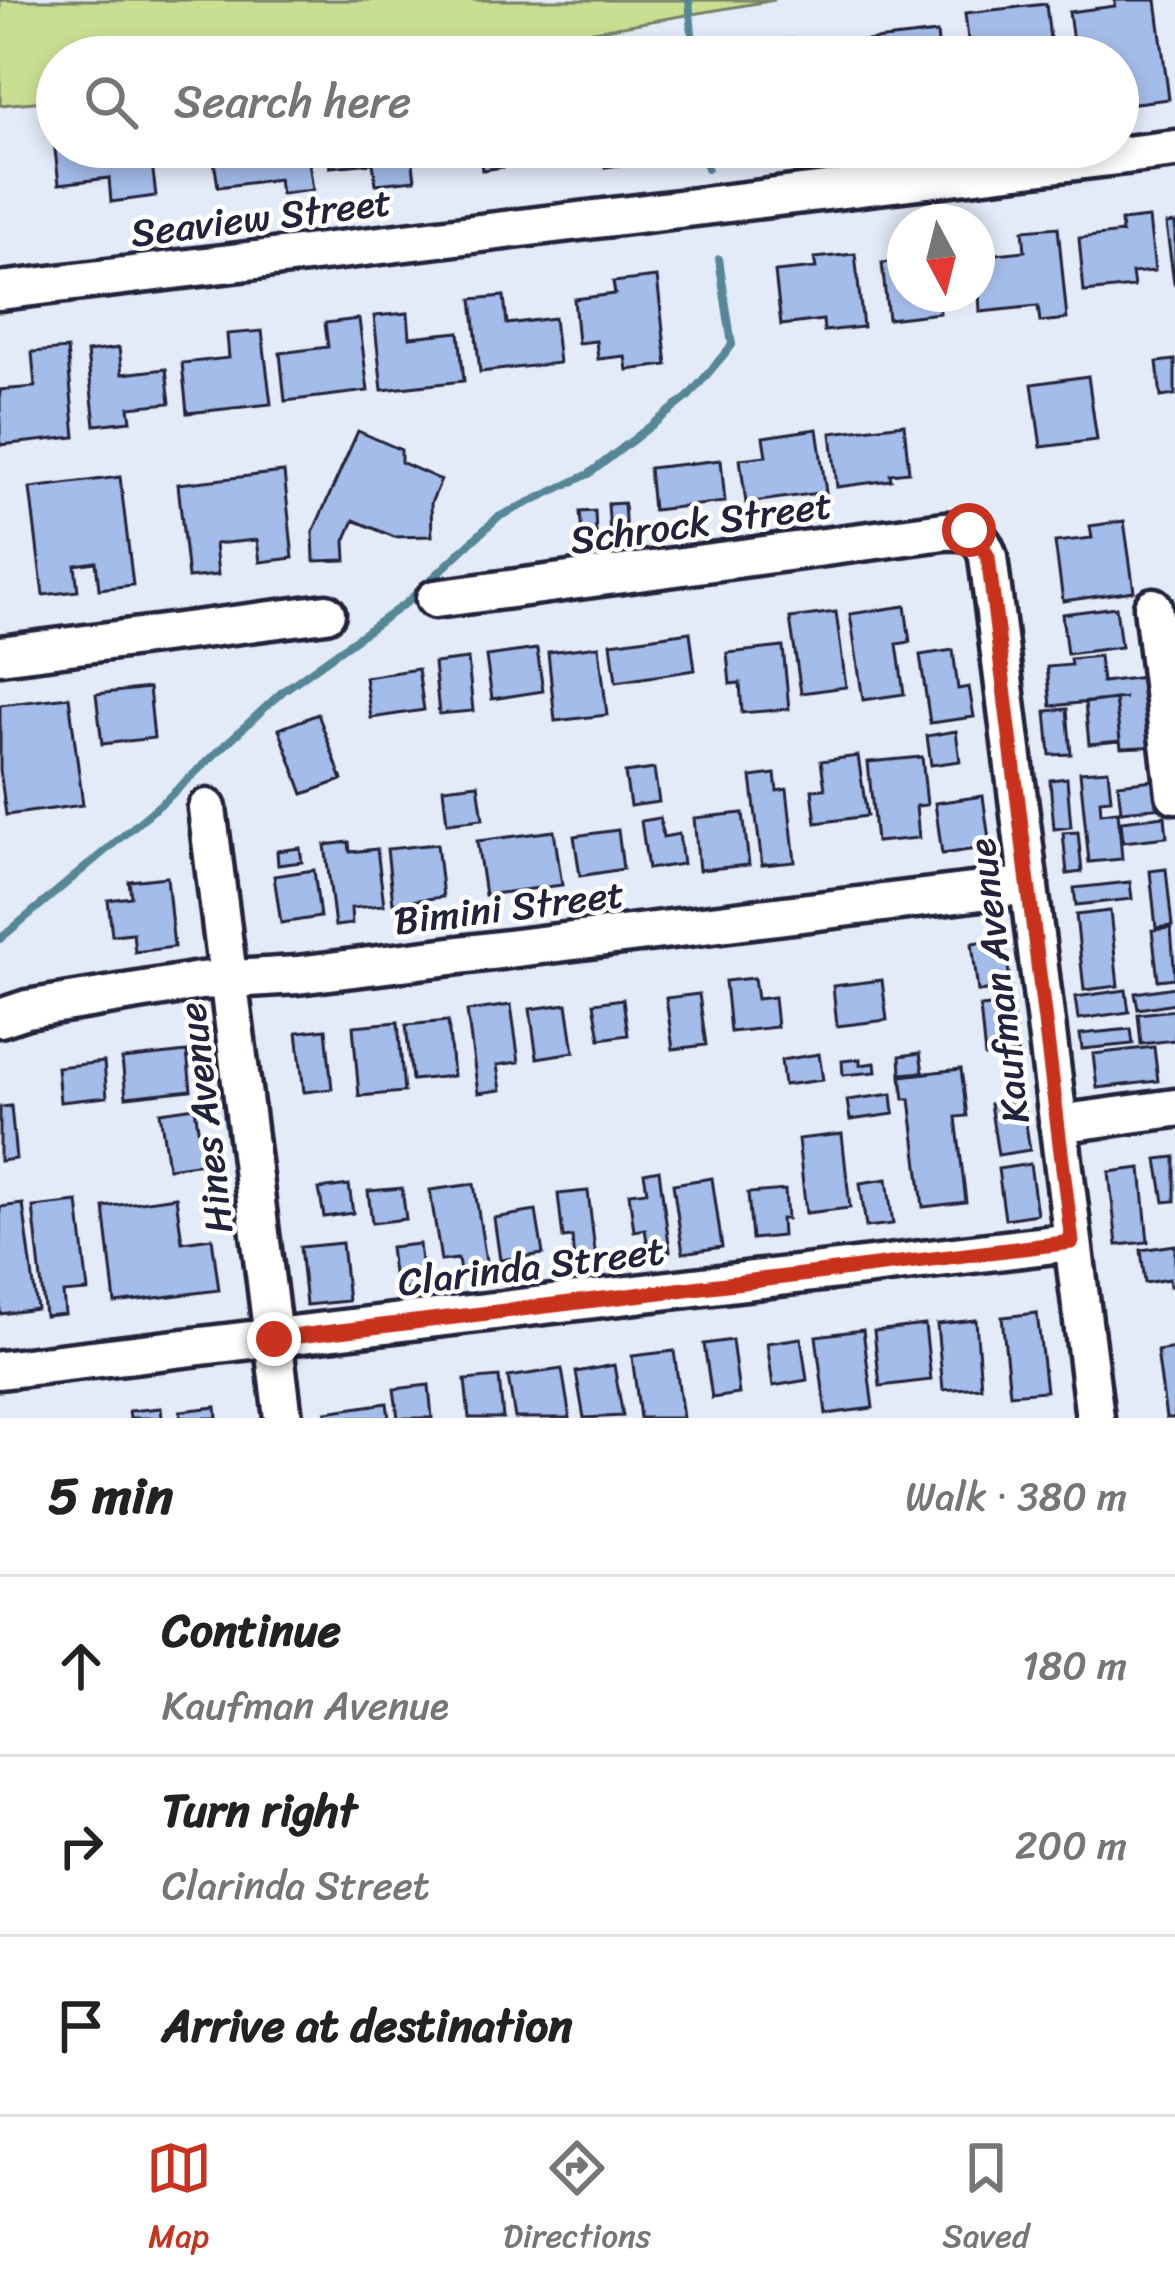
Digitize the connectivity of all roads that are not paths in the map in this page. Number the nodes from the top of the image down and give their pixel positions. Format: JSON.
{"nodes":[{"id":1,"x":1175,"y":149,"type":"edge"},
{"id":2,"x":1139,"y":153,"type":"edge"},
{"id":3,"x":1018,"y":168,"type":"edge"},
{"id":4,"x":0,"y":291,"type":"edge"},
{"id":5,"x":977,"y":536,"type":"joint"},
{"id":6,"x":435,"y":599,"type":"dead end"},
{"id":7,"x":1153,"y":608,"type":"dead end"},
{"id":8,"x":326,"y":613,"type":"dead end"},
{"id":9,"x":0,"y":655,"type":"edge"},
{"id":10,"x":1175,"y":794,"type":"edge"},
{"id":11,"x":207,"y":808,"type":"dead end"},
{"id":12,"x":1029,"y":885,"type":"junction"},
{"id":13,"x":230,"y":980,"type":"junction"},
{"id":14,"x":0,"y":1018,"type":"edge"},
{"id":15,"x":1175,"y":1108,"type":"edge"},
{"id":16,"x":1058,"y":1124,"type":"junction"},
{"id":17,"x":1072,"y":1242,"type":"junction"},
{"id":18,"x":274,"y":1339,"type":"junction"},
{"id":19,"x":0,"y":1370,"type":"edge"},
{"id":20,"x":283,"y":1418,"type":"edge"},
{"id":21,"x":1095,"y":1418,"type":"edge"}],
"edges":[{"from":1,"to":2,"type":"street","name":"Seaview Street"},
{"from":3,"to":4,"type":"street","name":"Seaview Street"},
{"from":5,"to":6,"type":"street","name":"Schrock Street"},
{"from":5,"to":12,"type":"street","name":"Kaufman Avenue"},
{"from":7,"to":10,"type":"street"},
{"from":8,"to":9,"type":"street"},
{"from":11,"to":13,"type":"street","name":"Hines Avenue"},
{"from":12,"to":13,"type":"street","name":"Bimini Street"},
{"from":12,"to":16,"type":"street","name":"Kaufman Avenue"},
{"from":13,"to":14,"type":"street","name":"Bimini Street"},
{"from":13,"to":18,"type":"street","name":"Hines Avenue"},
{"from":15,"to":16,"type":"street"},
{"from":16,"to":17,"type":"street","name":"Kaufman Avenue"},
{"from":17,"to":18,"type":"street","name":"Clarinda Street"},
{"from":17,"to":21,"type":"street","name":"Kaufman Avenue"},
{"from":18,"to":19,"type":"street","name":"Clarinda Street"},
{"from":18,"to":20,"type":"street","name":"Hines Avenue"}]}
